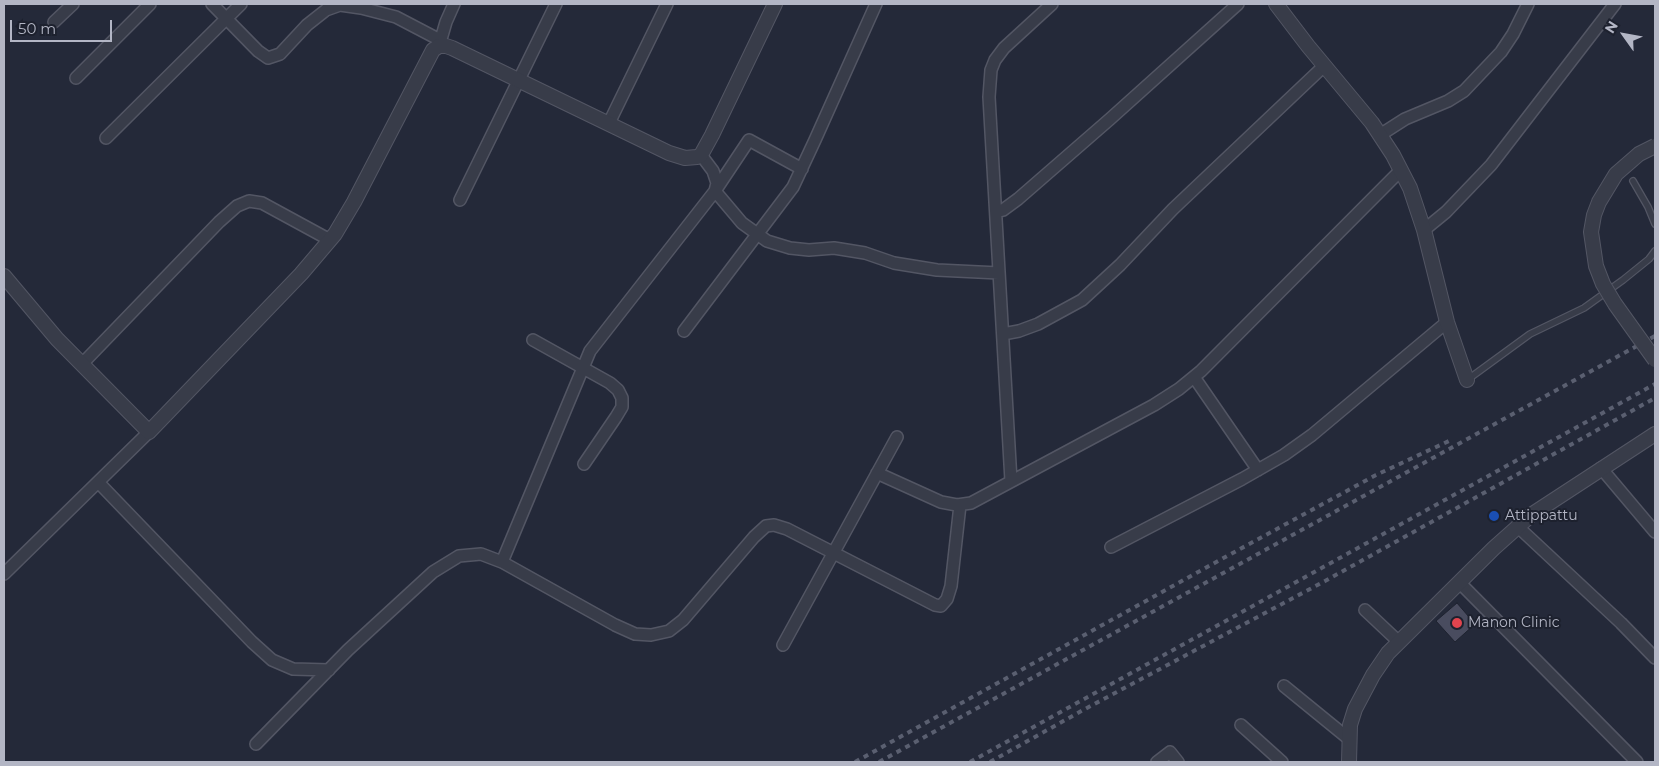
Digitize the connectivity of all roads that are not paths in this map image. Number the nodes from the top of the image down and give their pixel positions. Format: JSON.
{"nodes":[{"id":1,"x":73,"y":4,"type":"edge"},
{"id":2,"x":150,"y":4,"type":"edge"},
{"id":3,"x":212,"y":4,"type":"edge"},
{"id":4,"x":241,"y":4,"type":"edge"},
{"id":5,"x":454,"y":4,"type":"edge"},
{"id":6,"x":556,"y":4,"type":"edge"},
{"id":7,"x":668,"y":4,"type":"edge"},
{"id":8,"x":775,"y":4,"type":"edge"},
{"id":9,"x":876,"y":4,"type":"edge"},
{"id":10,"x":1052,"y":4,"type":"edge"},
{"id":11,"x":1238,"y":4,"type":"edge"},
{"id":12,"x":1276,"y":4,"type":"edge"},
{"id":13,"x":1528,"y":4,"type":"edge"},
{"id":14,"x":1616,"y":4,"type":"edge"},
{"id":15,"x":226,"y":18,"type":"junction"},
{"id":16,"x":54,"y":22,"type":"dead end"},
{"id":17,"x":439,"y":43,"type":"junction"},
{"id":18,"x":1324,"y":66,"type":"junction"},
{"id":19,"x":76,"y":78,"type":"dead end"},
{"id":20,"x":519,"y":80,"type":"junction"},
{"id":21,"x":609,"y":123,"type":"junction"},
{"id":22,"x":1380,"y":134,"type":"junction"},
{"id":23,"x":106,"y":138,"type":"dead end"},
{"id":24,"x":1655,"y":146,"type":"edge"},
{"id":25,"x":701,"y":155,"type":"junction"},
{"id":26,"x":802,"y":169,"type":"junction"},
{"id":27,"x":1401,"y":170,"type":"junction"},
{"id":28,"x":1633,"y":181,"type":"dead end"},
{"id":29,"x":715,"y":191,"type":"junction"},
{"id":30,"x":460,"y":200,"type":"dead end"},
{"id":31,"x":996,"y":212,"type":"junction"},
{"id":32,"x":1655,"y":224,"type":"edge"},
{"id":33,"x":1424,"y":230,"type":"junction"},
{"id":34,"x":757,"y":234,"type":"junction"},
{"id":35,"x":330,"y":240,"type":"junction"},
{"id":36,"x":1655,"y":251,"type":"edge"},
{"id":37,"x":999,"y":273,"type":"junction"},
{"id":38,"x":4,"y":276,"type":"edge"},
{"id":39,"x":1447,"y":322,"type":"junction"},
{"id":40,"x":684,"y":331,"type":"dead end"},
{"id":41,"x":1003,"y":334,"type":"junction"},
{"id":42,"x":533,"y":340,"type":"dead end"},
{"id":43,"x":1655,"y":360,"type":"edge"},
{"id":44,"x":82,"y":364,"type":"junction"},
{"id":45,"x":583,"y":368,"type":"junction"},
{"id":46,"x":1194,"y":377,"type":"junction"},
{"id":47,"x":1467,"y":380,"type":"joint"},
{"id":48,"x":149,"y":432,"type":"junction"},
{"id":49,"x":1655,"y":434,"type":"edge"},
{"id":50,"x":897,"y":437,"type":"dead end"},
{"id":51,"x":584,"y":464,"type":"dead end"},
{"id":52,"x":1601,"y":468,"type":"junction"},
{"id":53,"x":1258,"y":470,"type":"junction"},
{"id":54,"x":877,"y":473,"type":"junction"},
{"id":55,"x":1011,"y":481,"type":"junction"},
{"id":56,"x":98,"y":482,"type":"junction"},
{"id":57,"x":960,"y":505,"type":"junction"},
{"id":58,"x":1517,"y":526,"type":"junction"},
{"id":59,"x":1655,"y":532,"type":"edge"},
{"id":60,"x":1111,"y":547,"type":"dead end"},
{"id":61,"x":833,"y":553,"type":"junction"},
{"id":62,"x":502,"y":562,"type":"junction"},
{"id":63,"x":4,"y":574,"type":"edge"},
{"id":64,"x":1459,"y":582,"type":"junction"},
{"id":65,"x":1365,"y":610,"type":"dead end"},
{"id":66,"x":1399,"y":642,"type":"junction"},
{"id":67,"x":783,"y":645,"type":"dead end"},
{"id":68,"x":1655,"y":658,"type":"edge"},
{"id":69,"x":328,"y":670,"type":"junction"},
{"id":70,"x":1284,"y":686,"type":"dead end"},
{"id":71,"x":1241,"y":724,"type":"dead end"},
{"id":72,"x":1349,"y":739,"type":"junction"},
{"id":73,"x":256,"y":744,"type":"dead end"},
{"id":74,"x":1157,"y":762,"type":"edge"},
{"id":75,"x":1178,"y":762,"type":"edge"},
{"id":76,"x":1282,"y":762,"type":"edge"},
{"id":77,"x":1348,"y":762,"type":"edge"},
{"id":78,"x":1637,"y":762,"type":"edge"}],
"edges":[{"from":1,"to":16,"type":"street"},
{"from":2,"to":19,"type":"street"},
{"from":3,"to":15,"type":"street"},
{"from":4,"to":15,"type":"street"},
{"from":5,"to":17,"type":"street"},
{"from":6,"to":20,"type":"street"},
{"from":7,"to":21,"type":"street"},
{"from":8,"to":25,"type":"street"},
{"from":9,"to":26,"type":"street"},
{"from":10,"to":31,"type":"street"},
{"from":11,"to":31,"type":"street"},
{"from":12,"to":18,"type":"street"},
{"from":13,"to":22,"type":"street"},
{"from":14,"to":33,"type":"street"},
{"from":15,"to":17,"type":"street"},
{"from":15,"to":23,"type":"street"},
{"from":17,"to":20,"type":"street"},
{"from":17,"to":35,"type":"street"},
{"from":18,"to":22,"type":"street"},
{"from":18,"to":41,"type":"street"},
{"from":20,"to":21,"type":"street"},
{"from":20,"to":30,"type":"street"},
{"from":21,"to":25,"type":"street"},
{"from":22,"to":27,"type":"street"},
{"from":24,"to":43,"type":"street","bridge":true},
{"from":25,"to":29,"type":"street"},
{"from":26,"to":29,"type":"street"},
{"from":26,"to":34,"type":"street"},
{"from":27,"to":33,"type":"street"},
{"from":27,"to":46,"type":"street"},
{"from":28,"to":32,"type":"lane"},
{"from":29,"to":34,"type":"street"},
{"from":29,"to":45,"type":"street"},
{"from":31,"to":37,"type":"street"},
{"from":33,"to":39,"type":"street"},
{"from":34,"to":37,"type":"street"},
{"from":34,"to":40,"type":"street"},
{"from":35,"to":44,"type":"street"},
{"from":35,"to":48,"type":"street"},
{"from":36,"to":47,"type":"lane"},
{"from":37,"to":41,"type":"street"},
{"from":38,"to":44,"type":"street"},
{"from":39,"to":47,"type":"street"},
{"from":39,"to":53,"type":"street"},
{"from":41,"to":55,"type":"street"},
{"from":42,"to":45,"type":"street"},
{"from":44,"to":48,"type":"street"},
{"from":45,"to":51,"type":"street"},
{"from":45,"to":62,"type":"street"},
{"from":46,"to":53,"type":"street"},
{"from":46,"to":55,"type":"street"},
{"from":48,"to":56,"type":"street"},
{"from":49,"to":52,"type":"street"},
{"from":50,"to":54,"type":"street"},
{"from":52,"to":58,"type":"street"},
{"from":52,"to":59,"type":"street"},
{"from":53,"to":60,"type":"street"},
{"from":54,"to":57,"type":"street"},
{"from":54,"to":61,"type":"street"},
{"from":55,"to":57,"type":"street"},
{"from":56,"to":63,"type":"street"},
{"from":56,"to":69,"type":"street"},
{"from":57,"to":61,"type":"street"},
{"from":58,"to":64,"type":"street"},
{"from":58,"to":68,"type":"street"},
{"from":61,"to":62,"type":"street"},
{"from":61,"to":67,"type":"street"},
{"from":62,"to":69,"type":"street"},
{"from":64,"to":66,"type":"street"},
{"from":64,"to":78,"type":"street"},
{"from":65,"to":66,"type":"street"},
{"from":66,"to":72,"type":"street"},
{"from":69,"to":73,"type":"street"},
{"from":70,"to":72,"type":"street"},
{"from":71,"to":76,"type":"street"},
{"from":72,"to":77,"type":"street"},
{"from":74,"to":75,"type":"street"}]}
